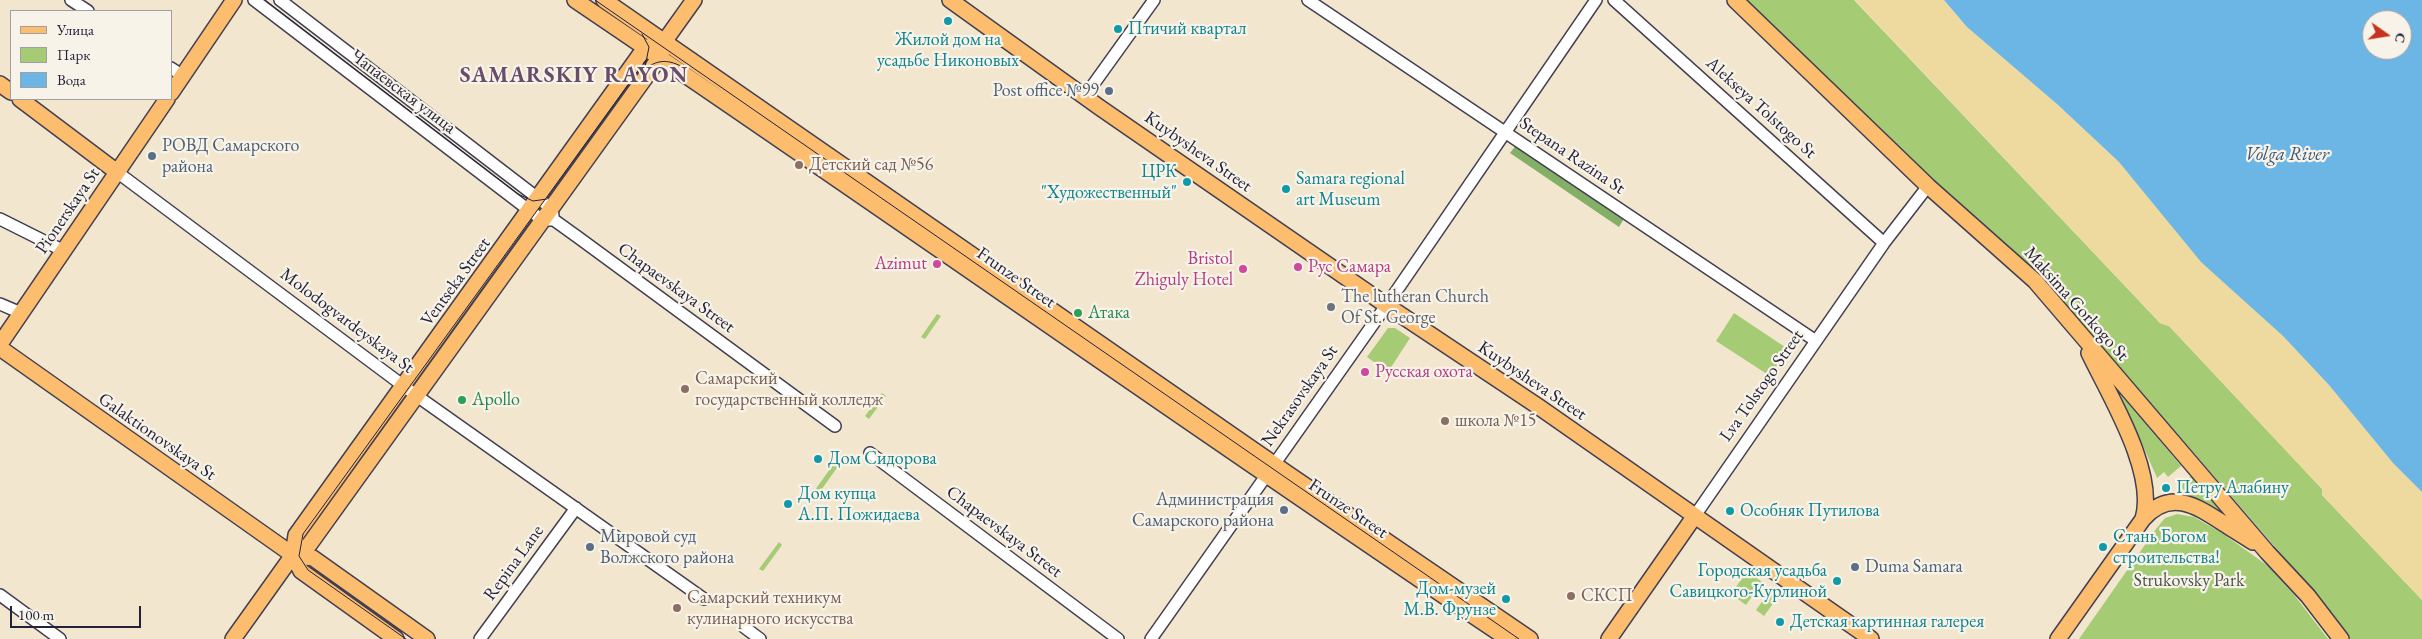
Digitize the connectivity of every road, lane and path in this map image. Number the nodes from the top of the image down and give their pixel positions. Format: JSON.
{"nodes":[{"id":1,"x":71,"y":0,"type":"edge"},
{"id":2,"x":254,"y":0,"type":"edge"},
{"id":3,"x":280,"y":0,"type":"edge"},
{"id":4,"x":575,"y":0,"type":"edge"},
{"id":5,"x":604,"y":0,"type":"edge"},
{"id":6,"x":694,"y":0,"type":"edge"},
{"id":7,"x":950,"y":0,"type":"edge"},
{"id":8,"x":1154,"y":0,"type":"edge"},
{"id":9,"x":1308,"y":0,"type":"edge"},
{"id":10,"x":1596,"y":0,"type":"edge"},
{"id":11,"x":1614,"y":0,"type":"edge"},
{"id":12,"x":1735,"y":0,"type":"edge"},
{"id":13,"x":234,"y":1,"type":"edge"},
{"id":14,"x":86,"y":10,"type":"edge"},
{"id":15,"x":664,"y":42,"type":"junction"},
{"id":16,"x":646,"y":48,"type":"junction"},
{"id":17,"x":660,"y":57,"type":"junction"},
{"id":18,"x":177,"y":72,"type":"edge"},
{"id":19,"x":172,"y":90,"type":"edge"},
{"id":20,"x":1085,"y":96,"type":"junction"},
{"id":21,"x":21,"y":100,"type":"edge"},
{"id":22,"x":167,"y":100,"type":"edge"},
{"id":23,"x":1505,"y":132,"type":"junction"},
{"id":24,"x":118,"y":172,"type":"junction"},
{"id":25,"x":1928,"y":186,"type":"junction"},
{"id":26,"x":534,"y":205,"type":"junction"},
{"id":27,"x":549,"y":217,"type":"junction"},
{"id":28,"x":0,"y":219,"type":"edge"},
{"id":29,"x":1884,"y":243,"type":"junction"},
{"id":30,"x":64,"y":251,"type":"junction"},
{"id":31,"x":0,"y":304,"type":"edge"},
{"id":32,"x":1386,"y":305,"type":"junction"},
{"id":33,"x":21,"y":313,"type":"junction"},
{"id":34,"x":2081,"y":337,"type":"junction"},
{"id":35,"x":1816,"y":341,"type":"junction"},
{"id":36,"x":0,"y":344,"type":"edge"},
{"id":37,"x":0,"y":348,"type":"edge"},
{"id":38,"x":404,"y":387,"type":"junction"},
{"id":39,"x":417,"y":396,"type":"junction"},
{"id":40,"x":835,"y":426,"type":"dead end"},
{"id":41,"x":870,"y":454,"type":"dead end"},
{"id":42,"x":1270,"y":470,"type":"junction"},
{"id":43,"x":576,"y":508,"type":"junction"},
{"id":44,"x":1694,"y":517,"type":"junction"},
{"id":45,"x":2143,"y":519,"type":"junction"},
{"id":46,"x":2267,"y":552,"type":"junction"},
{"id":47,"x":293,"y":555,"type":"junction"},
{"id":48,"x":0,"y":595,"type":"edge"},
{"id":49,"x":704,"y":599,"type":"dead end"},
{"id":50,"x":744,"y":627,"type":"dead end"},
{"id":51,"x":60,"y":639,"type":"edge"},
{"id":52,"x":233,"y":639,"type":"edge"},
{"id":53,"x":396,"y":639,"type":"edge"},
{"id":54,"x":426,"y":639,"type":"edge"},
{"id":55,"x":480,"y":639,"type":"edge"},
{"id":56,"x":760,"y":639,"type":"edge"},
{"id":57,"x":1118,"y":639,"type":"edge"},
{"id":58,"x":1151,"y":639,"type":"edge"},
{"id":59,"x":1508,"y":639,"type":"edge"},
{"id":60,"x":1530,"y":639,"type":"edge"},
{"id":61,"x":1609,"y":639,"type":"edge"},
{"id":62,"x":1871,"y":639,"type":"edge"},
{"id":63,"x":2058,"y":639,"type":"edge"},
{"id":64,"x":2341,"y":639,"type":"edge"}],
"edges":[{"from":1,"to":14,"type":"street"},
{"from":2,"to":26,"type":"street","name":"Чапаевская улица"},
{"from":3,"to":26,"type":"street","name":"Чапаевская улица"},
{"from":4,"to":16,"type":"main road","name":"Frunze Street"},
{"from":5,"to":15,"type":"main road","name":"Frunze Street"},
{"from":6,"to":15,"type":"main road","name":"Ventseka Street"},
{"from":7,"to":20,"type":"main road","name":"Kuybysheva Street"},
{"from":8,"to":20,"type":"street"},
{"from":9,"to":23,"type":"street","name":"Stepana Razina St"},
{"from":10,"to":23,"type":"street","name":"Nekrasovskaya St"},
{"from":11,"to":29,"type":"street","name":"Alekseya Tolstogo St"},
{"from":12,"to":25,"type":"main road","name":"Maksima Gorkogo St"},
{"from":13,"to":18,"type":"main road"},
{"from":15,"to":16,"type":"main road"},
{"from":15,"to":17,"type":"main road","name":"Ventseka Street"},
{"from":15,"to":42,"type":"main road","name":"Frunze Street"},
{"from":16,"to":17,"type":"main road","name":"Frunze Street"},
{"from":16,"to":26,"type":"main road","name":"Ventseka Street"},
{"from":17,"to":27,"type":"main road","name":"Ventseka Street"},
{"from":17,"to":42,"type":"main road","name":"Frunze Street"},
{"from":18,"to":19,"type":"main road"},
{"from":20,"to":32,"type":"main road","name":"Kuybysheva Street"},
{"from":21,"to":24,"type":"main road","name":"Molodogvardeyskaya St"},
{"from":22,"to":24,"type":"main road","name":"Pionerskaya St"},
{"from":23,"to":32,"type":"street","name":"Nekrasovskaya St"},
{"from":23,"to":35,"type":"street","name":"Stepana Razina St"},
{"from":24,"to":30,"type":"main road","name":"Pionerskaya St"},
{"from":24,"to":38,"type":"street","name":"Molodogvardeyskaya St"},
{"from":25,"to":29,"type":"street","name":"Lva Tolstogo Street"},
{"from":25,"to":34,"type":"main road","name":"Maksima Gorkogo St"},
{"from":26,"to":27,"type":"street","name":"Chapaevskaya Street"},
{"from":26,"to":38,"type":"main road","name":"Ventseka Street"},
{"from":27,"to":39,"type":"main road","name":"Ventseka Street"},
{"from":27,"to":40,"type":"street","name":"Chapaevskaya Street"},
{"from":28,"to":30,"type":"street"},
{"from":29,"to":35,"type":"street","name":"Lva Tolstogo Street"},
{"from":30,"to":33,"type":"main road","name":"Pionerskaya St"},
{"from":31,"to":33,"type":"street"},
{"from":32,"to":42,"type":"street","name":"Nekrasovskaya St"},
{"from":32,"to":44,"type":"main road","name":"Kuybysheva Street"},
{"from":33,"to":36,"type":"main road","name":"Pionerskaya St"},
{"from":34,"to":45,"type":"main road"},
{"from":34,"to":46,"type":"main road","name":"Maksima Gorkogo St"},
{"from":35,"to":44,"type":"street","name":"Lva Tolstogo Street"},
{"from":37,"to":47,"type":"main road","name":"Galaktionovskaya St"},
{"from":38,"to":39,"type":"street","name":"Molodogvardeyskaya St"},
{"from":38,"to":47,"type":"main road","name":"Ventseka Street"},
{"from":39,"to":43,"type":"street","name":"Molodogvardeyskaya St"},
{"from":39,"to":47,"type":"main road","name":"Ventseka Street"},
{"from":41,"to":57,"type":"street","name":"Chapaevskaya Street"},
{"from":42,"to":58,"type":"street","name":"Nekrasovskaya St"},
{"from":42,"to":59,"type":"main road","name":"Frunze Street"},
{"from":42,"to":60,"type":"main road","name":"Frunze Street"},
{"from":43,"to":49,"type":"street","name":"Molodogvardeyskaya St"},
{"from":43,"to":55,"type":"street","name":"Repina Lane"},
{"from":44,"to":61,"type":"main road","name":"Lva Tolstogo Street"},
{"from":44,"to":62,"type":"main road","name":"Kuybysheva Street"},
{"from":45,"to":46,"type":"main road"},
{"from":45,"to":63,"type":"main road"},
{"from":46,"to":64,"type":"main road","name":"Maksima Gorkogo St"},
{"from":47,"to":52,"type":"main road","name":"Ventseka Street"},
{"from":47,"to":53,"type":"main road","name":"Galaktionovskaya St"},
{"from":47,"to":54,"type":"main road","name":"Galaktionovskaya St"},
{"from":48,"to":51,"type":"street"},
{"from":50,"to":56,"type":"street"}]}
